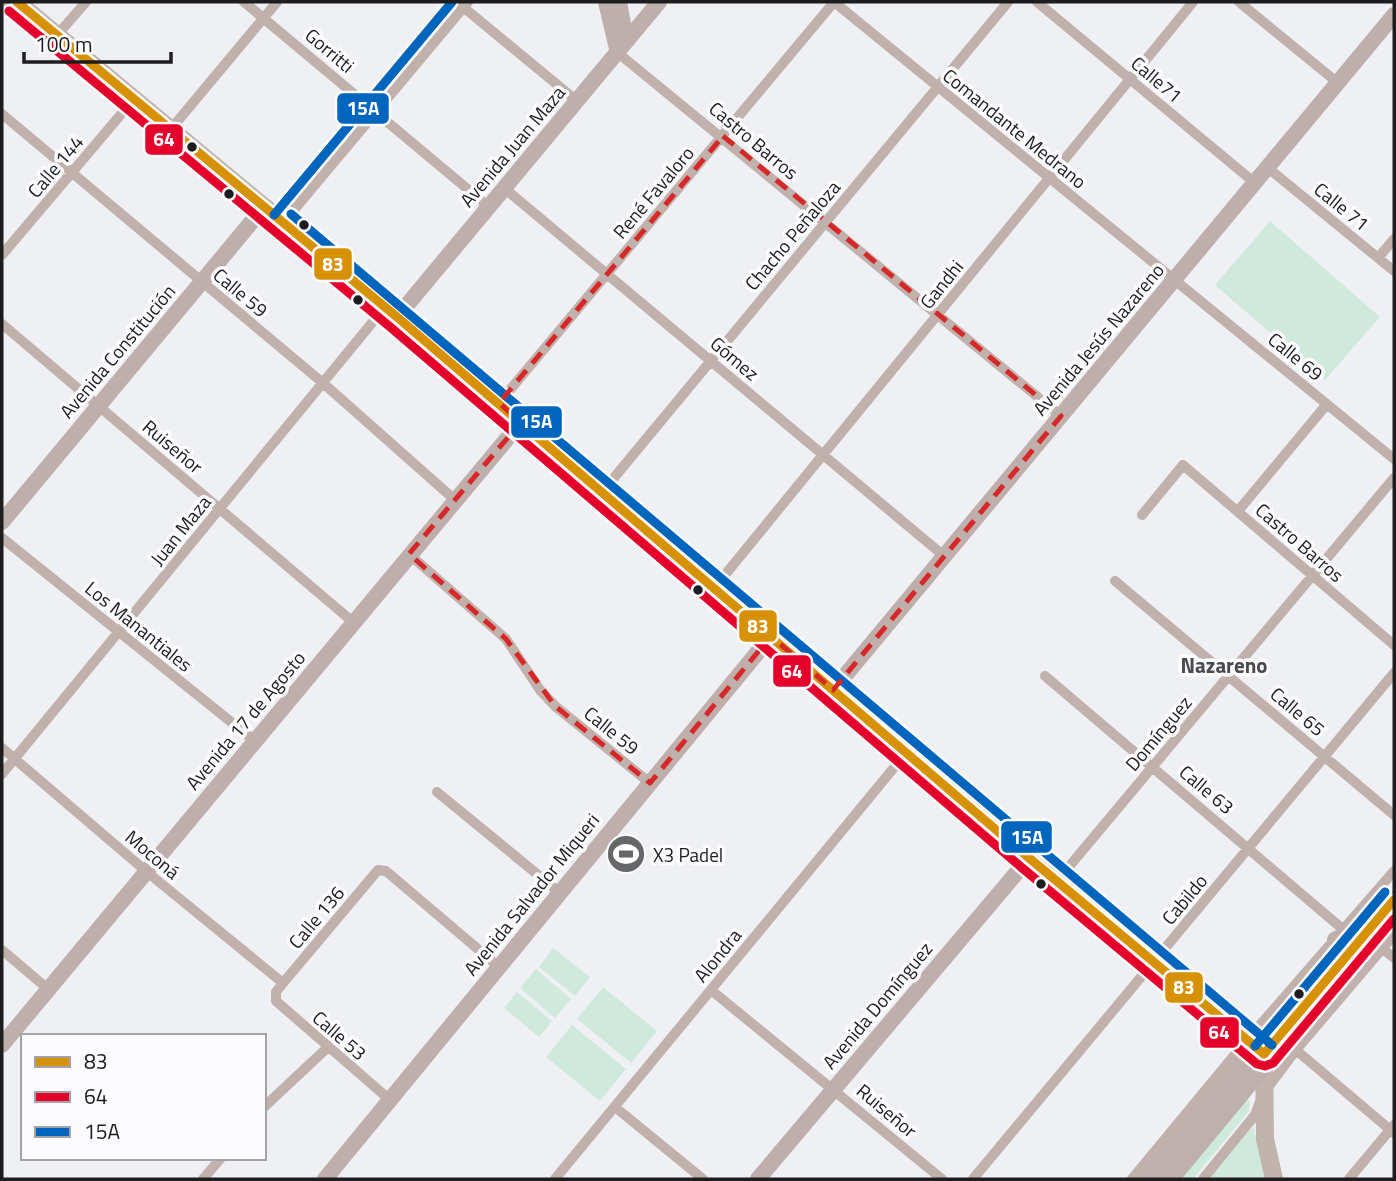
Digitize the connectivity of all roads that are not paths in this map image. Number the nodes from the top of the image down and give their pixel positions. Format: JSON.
{"nodes":[{"id":1,"x":5,"y":2,"type":"edge"},
{"id":2,"x":17,"y":2,"type":"edge"},
{"id":3,"x":86,"y":2,"type":"edge"},
{"id":4,"x":244,"y":2,"type":"edge"},
{"id":5,"x":278,"y":2,"type":"edge"},
{"id":6,"x":606,"y":2,"type":"edge"},
{"id":7,"x":619,"y":2,"type":"edge"},
{"id":8,"x":659,"y":2,"type":"edge"},
{"id":9,"x":834,"y":2,"type":"edge"},
{"id":10,"x":1008,"y":2,"type":"edge"},
{"id":11,"x":1037,"y":2,"type":"edge"},
{"id":12,"x":1193,"y":2,"type":"edge"},
{"id":13,"x":1239,"y":2,"type":"edge"},
{"id":14,"x":463,"y":4,"type":"edge"},
{"id":15,"x":2,"y":6,"type":"edge"},
{"id":16,"x":264,"y":18,"type":"junction"},
{"id":17,"x":1392,"y":23,"type":"edge"},
{"id":18,"x":58,"y":34,"type":"junction"},
{"id":19,"x":622,"y":47,"type":"junction"},
{"id":20,"x":1130,"y":79,"type":"junction"},
{"id":21,"x":1338,"y":83,"type":"junction"},
{"id":22,"x":937,"y":86,"type":"junction"},
{"id":23,"x":134,"y":99,"type":"junction"},
{"id":24,"x":576,"y":101,"type":"junction"},
{"id":25,"x":377,"y":113,"type":"junction"},
{"id":26,"x":2,"y":114,"type":"edge"},
{"id":27,"x":171,"y":129,"type":"junction"},
{"id":28,"x":723,"y":136,"type":"junction"},
{"id":29,"x":1268,"y":168,"type":"junction"},
{"id":30,"x":71,"y":174,"type":"junction"},
{"id":31,"x":1049,"y":178,"type":"junction"},
{"id":32,"x":1255,"y":183,"type":"junction"},
{"id":33,"x":504,"y":188,"type":"junction"},
{"id":34,"x":264,"y":207,"type":"junction"},
{"id":35,"x":489,"y":207,"type":"junction"},
{"id":36,"x":283,"y":223,"type":"junction"},
{"id":37,"x":826,"y":223,"type":"junction"},
{"id":38,"x":1394,"y":239,"type":"edge"},
{"id":39,"x":2,"y":256,"type":"edge"},
{"id":40,"x":1378,"y":258,"type":"junction"},
{"id":41,"x":1394,"y":271,"type":"edge"},
{"id":42,"x":607,"y":274,"type":"junction"},
{"id":43,"x":1175,"y":281,"type":"junction"},
{"id":44,"x":202,"y":282,"type":"junction"},
{"id":45,"x":391,"y":312,"type":"junction"},
{"id":46,"x":938,"y":316,"type":"junction"},
{"id":47,"x":2,"y":324,"type":"edge"},
{"id":48,"x":709,"y":360,"type":"junction"},
{"id":49,"x":323,"y":383,"type":"junction"},
{"id":50,"x":499,"y":403,"type":"junction"},
{"id":51,"x":1327,"y":404,"type":"junction"},
{"id":52,"x":99,"y":406,"type":"junction"},
{"id":53,"x":1061,"y":416,"type":"junction"},
{"id":54,"x":521,"y":422,"type":"junction"},
{"id":55,"x":823,"y":455,"type":"junction"},
{"id":56,"x":1394,"y":459,"type":"edge"},
{"id":57,"x":1394,"y":478,"type":"edge"},
{"id":58,"x":603,"y":491,"type":"junction"},
{"id":59,"x":455,"y":500,"type":"junction"},
{"id":60,"x":220,"y":509,"type":"junction"},
{"id":61,"x":1238,"y":511,"type":"junction"},
{"id":62,"x":1142,"y":515,"type":"dead end"},
{"id":63,"x":2,"y":522,"type":"edge"},
{"id":64,"x":2,"y":538,"type":"edge"},
{"id":65,"x":409,"y":554,"type":"junction"},
{"id":66,"x":944,"y":556,"type":"junction"},
{"id":67,"x":1312,"y":576,"type":"junction"},
{"id":68,"x":1115,"y":581,"type":"dead end"},
{"id":69,"x":715,"y":587,"type":"junction"},
{"id":70,"x":353,"y":622,"type":"junction"},
{"id":71,"x":119,"y":633,"type":"junction"},
{"id":72,"x":771,"y":636,"type":"junction"},
{"id":73,"x":1394,"y":645,"type":"edge"},
{"id":74,"x":1394,"y":673,"type":"edge"},
{"id":75,"x":1045,"y":676,"type":"dead end"},
{"id":76,"x":1228,"y":676,"type":"junction"},
{"id":77,"x":833,"y":690,"type":"junction"},
{"id":78,"x":255,"y":741,"type":"junction"},
{"id":79,"x":2,"y":748,"type":"edge"},
{"id":80,"x":906,"y":753,"type":"junction"},
{"id":81,"x":1324,"y":756,"type":"junction"},
{"id":82,"x":15,"y":759,"type":"junction"},
{"id":83,"x":1153,"y":767,"type":"junction"},
{"id":84,"x":2,"y":774,"type":"edge"},
{"id":85,"x":650,"y":783,"type":"junction"},
{"id":86,"x":437,"y":792,"type":"dead end"},
{"id":87,"x":1394,"y":814,"type":"edge"},
{"id":88,"x":1249,"y":848,"type":"junction"},
{"id":89,"x":1029,"y":858,"type":"junction"},
{"id":90,"x":1394,"y":871,"type":"edge"},
{"id":91,"x":147,"y":872,"type":"junction"},
{"id":92,"x":1056,"y":881,"type":"junction"},
{"id":93,"x":559,"y":892,"type":"junction"},
{"id":94,"x":1394,"y":900,"type":"edge"},
{"id":95,"x":1371,"y":928,"type":"junction"},
{"id":96,"x":1394,"y":935,"type":"edge"},
{"id":97,"x":1340,"y":936,"type":"junction"},
{"id":98,"x":1383,"y":949,"type":"junction"},
{"id":99,"x":2,"y":950,"type":"edge"},
{"id":100,"x":1394,"y":958,"type":"edge"},
{"id":101,"x":1154,"y":962,"type":"junction"},
{"id":102,"x":499,"y":967,"type":"junction"},
{"id":103,"x":283,"y":983,"type":"junction"},
{"id":104,"x":48,"y":989,"type":"junction"},
{"id":105,"x":711,"y":990,"type":"junction"},
{"id":106,"x":276,"y":992,"type":"joint"},
{"id":107,"x":1247,"y":1040,"type":"junction"},
{"id":108,"x":2,"y":1045,"type":"edge"},
{"id":109,"x":327,"y":1048,"type":"junction"},
{"id":110,"x":1296,"y":1050,"type":"junction"},
{"id":111,"x":1264,"y":1054,"type":"junction"},
{"id":112,"x":834,"y":1089,"type":"junction"},
{"id":113,"x":1263,"y":1094,"type":"junction"},
{"id":114,"x":390,"y":1100,"type":"junction"},
{"id":115,"x":266,"y":1105,"type":"edge"},
{"id":116,"x":615,"y":1107,"type":"junction"},
{"id":117,"x":1393,"y":1129,"type":"edge"},
{"id":118,"x":219,"y":1160,"type":"edge"},
{"id":119,"x":203,"y":1179,"type":"edge"},
{"id":120,"x":324,"y":1179,"type":"edge"},
{"id":121,"x":555,"y":1179,"type":"edge"},
{"id":122,"x":704,"y":1179,"type":"edge"},
{"id":123,"x":758,"y":1179,"type":"edge"},
{"id":124,"x":942,"y":1179,"type":"edge"},
{"id":125,"x":973,"y":1179,"type":"edge"},
{"id":126,"x":1132,"y":1179,"type":"edge"},
{"id":127,"x":1149,"y":1179,"type":"edge"},
{"id":128,"x":1170,"y":1179,"type":"edge"},
{"id":129,"x":1203,"y":1179,"type":"edge"},
{"id":130,"x":1274,"y":1179,"type":"edge"},
{"id":131,"x":1349,"y":1179,"type":"edge"}],
"edges":[{"from":1,"to":15,"type":"street"},
{"from":2,"to":18,"type":"main road"},
{"from":3,"to":18,"type":"street"},
{"from":4,"to":16,"type":"street","name":"Gorritti"},
{"from":5,"to":16,"type":"street"},
{"from":6,"to":19,"type":"main road"},
{"from":7,"to":19,"type":"main road"},
{"from":8,"to":19,"type":"main road","name":"Avenida Juan Maza"},
{"from":9,"to":22,"type":"street","name":"Comandante Medrano"},
{"from":9,"to":28,"type":"street","name":"René Favaloro"},
{"from":10,"to":22,"type":"street","name":"Chacho Peñaloza"},
{"from":11,"to":20,"type":"street","name":"Calle71"},
{"from":12,"to":20,"type":"street","name":"Gandhi"},
{"from":13,"to":21,"type":"street"},
{"from":14,"to":24,"type":"street"},
{"from":14,"to":25,"type":"street"},
{"from":16,"to":25,"type":"street","name":"Gorritti"},
{"from":16,"to":27,"type":"street"},
{"from":17,"to":21,"type":"main road","name":"Avenida Jesús Nazareno"},
{"from":18,"to":23,"type":"main road"},
{"from":19,"to":24,"type":"main road","name":"Avenida Juan Maza"},
{"from":19,"to":28,"type":"street","name":"Castro Barros"},
{"from":20,"to":31,"type":"street","name":"Gandhi"},
{"from":20,"to":32,"type":"street","name":"Calle71"},
{"from":21,"to":29,"type":"main road","name":"Avenida Jesús Nazareno"},
{"from":22,"to":31,"type":"street","name":"Comandante Medrano"},
{"from":22,"to":37,"type":"street","name":"Chacho Peñaloza"},
{"from":23,"to":27,"type":"main road"},
{"from":23,"to":30,"type":"street","name":"Calle 144"},
{"from":24,"to":33,"type":"main road","name":"Avenida Juan Maza"},
{"from":25,"to":35,"type":"street","name":"Gorritti"},
{"from":25,"to":36,"type":"street"},
{"from":26,"to":30,"type":"street","name":"Calle 59"},
{"from":27,"to":34,"type":"main road"},
{"from":28,"to":37,"type":"street","name":"Castro Barros"},
{"from":28,"to":42,"type":"street","name":"René Favaloro"},
{"from":29,"to":32,"type":"main road","name":"Avenida Jesús Nazareno"},
{"from":29,"to":40,"type":"street","name":"Calle 71"},
{"from":30,"to":39,"type":"street","name":"Calle 144"},
{"from":30,"to":44,"type":"street","name":"Calle 59"},
{"from":31,"to":43,"type":"street","name":"Comandante Medrano"},
{"from":31,"to":46,"type":"street","name":"Gandhi"},
{"from":32,"to":43,"type":"main road","name":"Avenida Jesús Nazareno"},
{"from":33,"to":35,"type":"main road","name":"Avenida Juan Maza"},
{"from":33,"to":42,"type":"street","name":"Gómez"},
{"from":34,"to":36,"type":"main road"},
{"from":34,"to":44,"type":"main road","name":"Avenida Constitución"},
{"from":35,"to":45,"type":"main road","name":"Avenida Juan Maza"},
{"from":36,"to":45,"type":"main road"},
{"from":37,"to":46,"type":"street","name":"Castro Barros"},
{"from":37,"to":48,"type":"street","name":"Chacho Peñaloza"},
{"from":38,"to":40,"type":"street"},
{"from":40,"to":41,"type":"street","name":"Calle 71"},
{"from":42,"to":48,"type":"street","name":"Gómez"},
{"from":42,"to":50,"type":"street","name":"René Favaloro"},
{"from":43,"to":51,"type":"street","name":"Calle 69"},
{"from":43,"to":53,"type":"main road","name":"Avenida Jesús Nazareno"},
{"from":44,"to":49,"type":"street","name":"Calle 59"},
{"from":44,"to":52,"type":"main road","name":"Avenida Constitución"},
{"from":45,"to":49,"type":"street","name":"Juan Maza"},
{"from":45,"to":50,"type":"main road"},
{"from":46,"to":53,"type":"street","name":"Castro Barros"},
{"from":46,"to":55,"type":"street","name":"Gandhi"},
{"from":47,"to":52,"type":"street","name":"Ruiseñor"},
{"from":48,"to":55,"type":"street","name":"Gómez"},
{"from":48,"to":58,"type":"street","name":"Chacho Peñaloza"},
{"from":49,"to":59,"type":"street","name":"Calle 59"},
{"from":49,"to":60,"type":"street","name":"Juan Maza"},
{"from":50,"to":54,"type":"main road"},
{"from":51,"to":56,"type":"street","name":"Calle 69"},
{"from":51,"to":61,"type":"street"},
{"from":52,"to":60,"type":"street","name":"Ruiseñor"},
{"from":52,"to":63,"type":"main road","name":"Avenida Constitución"},
{"from":53,"to":66,"type":"main road","name":"Avenida Jesús Nazareno"},
{"from":54,"to":58,"type":"main road"},
{"from":54,"to":59,"type":"main road","name":"Avenida 17 de Agosto"},
{"from":55,"to":66,"type":"street","name":"Gómez"},
{"from":55,"to":69,"type":"street","name":"Gandhi"},
{"from":57,"to":67,"type":"street","name":"Domínguez"},
{"from":58,"to":69,"type":"main road"},
{"from":59,"to":65,"type":"main road","name":"Avenida 17 de Agosto"},
{"from":60,"to":70,"type":"street","name":"Ruiseñor"},
{"from":60,"to":71,"type":"street","name":"Juan Maza"},
{"from":61,"to":62,"type":"street","name":"Castro Barros"},
{"from":61,"to":67,"type":"street","name":"Castro Barros"},
{"from":64,"to":71,"type":"street","name":"Los Manantiales"},
{"from":65,"to":70,"type":"main road","name":"Avenida 17 de Agosto"},
{"from":65,"to":85,"type":"street","name":"Calle 59"},
{"from":66,"to":77,"type":"main road","name":"Avenida Jesús Nazareno"},
{"from":67,"to":73,"type":"street","name":"Castro Barros"},
{"from":67,"to":76,"type":"street","name":"Domínguez"},
{"from":68,"to":76,"type":"street","name":"Calle 65"},
{"from":69,"to":72,"type":"main road"},
{"from":70,"to":78,"type":"main road","name":"Avenida 17 de Agosto"},
{"from":71,"to":78,"type":"street","name":"Los Manantiales"},
{"from":71,"to":82,"type":"street","name":"Juan Maza"},
{"from":72,"to":77,"type":"main road"},
{"from":72,"to":85,"type":"main road","name":"Avenida Salvador Miqueri"},
{"from":74,"to":81,"type":"street","name":"Cabildo"},
{"from":75,"to":83,"type":"street","name":"Calle 63"},
{"from":76,"to":81,"type":"street","name":"Calle 65"},
{"from":76,"to":83,"type":"street","name":"Domínguez"},
{"from":77,"to":80,"type":"main road"},
{"from":78,"to":91,"type":"main road","name":"Avenida 17 de Agosto"},
{"from":79,"to":82,"type":"street","name":"Moconá"},
{"from":80,"to":89,"type":"main road"},
{"from":80,"to":105,"type":"street","name":"Alondra"},
{"from":81,"to":87,"type":"street","name":"Calle 65"},
{"from":81,"to":88,"type":"street","name":"Cabildo"},
{"from":82,"to":84,"type":"street","name":"Juan Maza"},
{"from":82,"to":91,"type":"street","name":"Moconá"},
{"from":83,"to":88,"type":"street","name":"Calle 63"},
{"from":83,"to":92,"type":"street","name":"Domínguez"},
{"from":85,"to":93,"type":"main road","name":"Avenida Salvador Miqueri"},
{"from":86,"to":93,"type":"street"},
{"from":88,"to":97,"type":"street","name":"Calle 63"},
{"from":88,"to":101,"type":"street","name":"Cabildo"},
{"from":89,"to":92,"type":"main road"},
{"from":89,"to":112,"type":"main road","name":"Avenida Domínguez"},
{"from":90,"to":97,"type":"street"},
{"from":91,"to":103,"type":"street","name":"Moconá"},
{"from":91,"to":104,"type":"main road","name":"Avenida 17 de Agosto"},
{"from":92,"to":101,"type":"main road"},
{"from":93,"to":102,"type":"main road","name":"Avenida Salvador Miqueri"},
{"from":94,"to":95,"type":"highway"},
{"from":95,"to":97,"type":"highway"},
{"from":95,"to":111,"type":"highway"},
{"from":96,"to":98,"type":"street"},
{"from":97,"to":107,"type":"street"},
{"from":98,"to":100,"type":"street"},
{"from":98,"to":110,"type":"street"},
{"from":99,"to":104,"type":"street"},
{"from":101,"to":107,"type":"main road"},
{"from":101,"to":125,"type":"street","name":"Cabildo"},
{"from":102,"to":103,"type":"street","name":"Calle 136"},
{"from":102,"to":114,"type":"main road","name":"Avenida Salvador Miqueri"},
{"from":103,"to":106,"type":"street","name":"Calle 136"},
{"from":104,"to":108,"type":"main road","name":"Avenida 17 de Agosto"},
{"from":105,"to":112,"type":"street","name":"Ruiseñor"},
{"from":105,"to":116,"type":"street","name":"Alondra"},
{"from":106,"to":109,"type":"street","name":"Calle 53"},
{"from":107,"to":111,"type":"main road"},
{"from":107,"to":126,"type":"street"},
{"from":109,"to":114,"type":"street","name":"Calle 53"},
{"from":109,"to":115,"type":"street"},
{"from":110,"to":113,"type":"street"},
{"from":110,"to":117,"type":"street"},
{"from":111,"to":113,"type":"main road"},
{"from":111,"to":127,"type":"highway"},
{"from":111,"to":128,"type":"highway"},
{"from":112,"to":123,"type":"main road","name":"Avenida Domínguez"},
{"from":112,"to":124,"type":"street","name":"Ruiseñor"},
{"from":113,"to":129,"type":"street"},
{"from":113,"to":130,"type":"main road"},
{"from":114,"to":120,"type":"main road","name":"Avenida Salvador Miqueri"},
{"from":116,"to":121,"type":"street","name":"Alondra"},
{"from":116,"to":122,"type":"street"},
{"from":117,"to":131,"type":"street"},
{"from":118,"to":119,"type":"street"}]}
